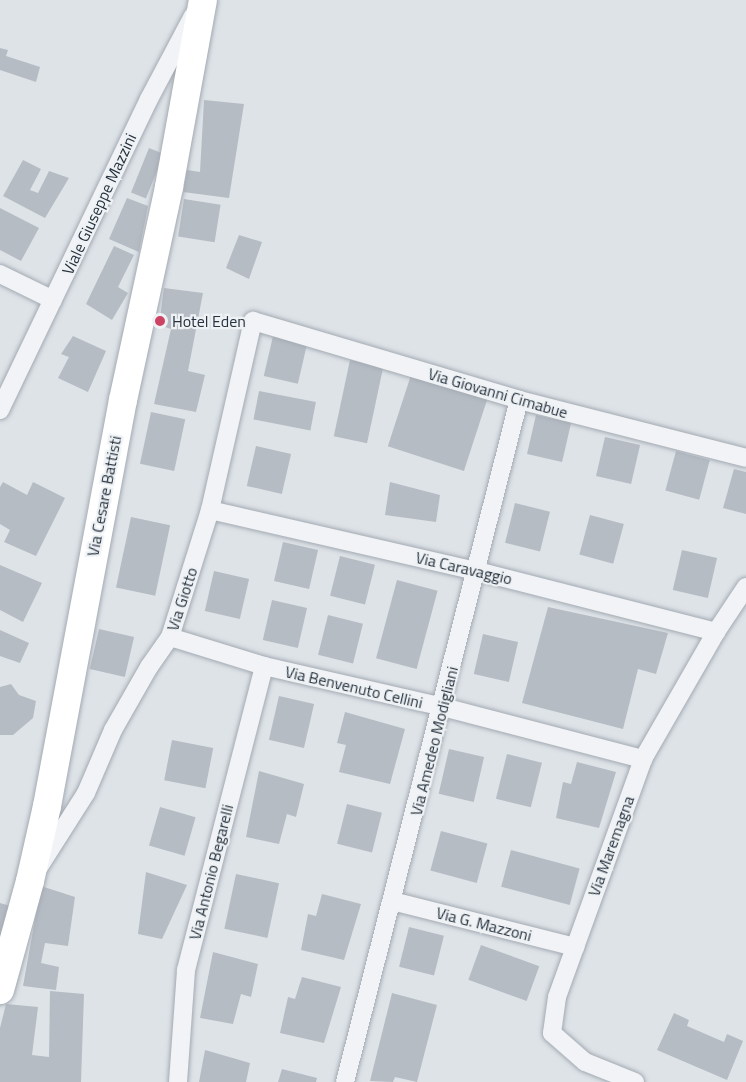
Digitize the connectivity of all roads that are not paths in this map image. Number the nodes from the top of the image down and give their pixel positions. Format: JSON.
{"nodes":[{"id":1,"x":202,"y":0,"type":"edge"},
{"id":2,"x":0,"y":274,"type":"edge"},
{"id":3,"x":53,"y":300,"type":"junction"},
{"id":4,"x":253,"y":321,"type":"joint"},
{"id":5,"x":519,"y":400,"type":"junction"},
{"id":6,"x":0,"y":410,"type":"edge"},
{"id":7,"x":746,"y":458,"type":"edge"},
{"id":8,"x":210,"y":510,"type":"junction"},
{"id":9,"x":477,"y":571,"type":"junction"},
{"id":10,"x":746,"y":587,"type":"edge"},
{"id":11,"x":716,"y":632,"type":"junction"},
{"id":12,"x":170,"y":637,"type":"junction"},
{"id":13,"x":264,"y":666,"type":"junction"},
{"id":14,"x":443,"y":707,"type":"junction"},
{"id":15,"x":643,"y":759,"type":"junction"},
{"id":16,"x":30,"y":881,"type":"junction"},
{"id":17,"x":393,"y":901,"type":"junction"},
{"id":18,"x":575,"y":947,"type":"junction"},
{"id":19,"x":0,"y":990,"type":"edge"},
{"id":20,"x":178,"y":1082,"type":"edge"},
{"id":21,"x":345,"y":1082,"type":"edge"},
{"id":22,"x":635,"y":1082,"type":"edge"}],
"edges":[{"from":1,"to":3,"type":"street","name":"Viale Giuseppe Mazzini"},
{"from":1,"to":16,"type":"main road","name":"Via Cesare Battisti"},
{"from":2,"to":3,"type":"street"},
{"from":3,"to":6,"type":"street","name":"Viale Giuseppe Mazzini"},
{"from":4,"to":5,"type":"street","name":"Via Giovanni Cimabue"},
{"from":4,"to":8,"type":"street","name":"Via Giotto"},
{"from":5,"to":7,"type":"street","name":"Via Giovanni Cimabue"},
{"from":5,"to":9,"type":"street","name":"Via Amedeo Modigliani"},
{"from":8,"to":9,"type":"street","name":"Via Caravaggio"},
{"from":8,"to":12,"type":"street","name":"Via Giotto"},
{"from":9,"to":11,"type":"street","name":"Via Caravaggio"},
{"from":9,"to":14,"type":"street","name":"Via Amedeo Modigliani"},
{"from":10,"to":11,"type":"street","name":"Via Maremagna"},
{"from":11,"to":15,"type":"street","name":"Via Maremagna"},
{"from":12,"to":13,"type":"street","name":"Via Benvenuto Cellini"},
{"from":12,"to":16,"type":"street","name":"Via Giotto"},
{"from":13,"to":14,"type":"street","name":"Via Benvenuto Cellini"},
{"from":13,"to":20,"type":"street","name":"Via Antonio Begarelli"},
{"from":14,"to":15,"type":"street","name":"Via Benvenuto Cellini"},
{"from":14,"to":17,"type":"street","name":"Via Amedeo Modigliani"},
{"from":15,"to":18,"type":"street","name":"Via Maremagna"},
{"from":16,"to":19,"type":"main road","name":"Via Cesare Battisti"},
{"from":17,"to":18,"type":"street","name":"Via G. Mazzoni"},
{"from":17,"to":21,"type":"street","name":"Via Amedeo Modigliani"},
{"from":18,"to":22,"type":"street","name":"Via Maremagna"}]}
